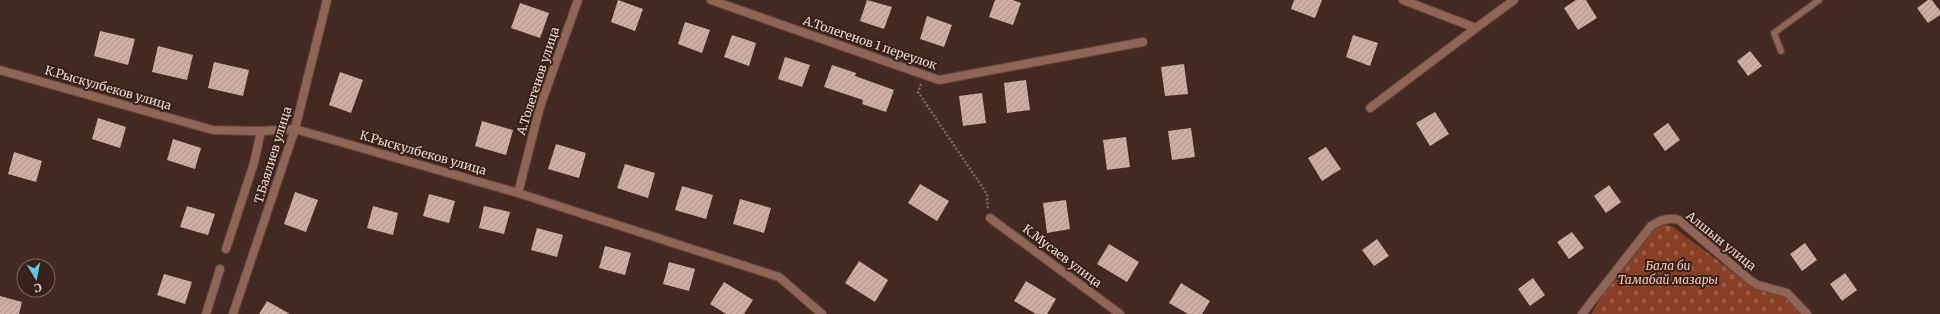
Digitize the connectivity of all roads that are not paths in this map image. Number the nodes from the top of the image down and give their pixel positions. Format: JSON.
{"nodes":[{"id":1,"x":327,"y":0,"type":"edge"},
{"id":2,"x":578,"y":0,"type":"edge"},
{"id":3,"x":711,"y":0,"type":"edge"},
{"id":4,"x":1403,"y":0,"type":"edge"},
{"id":5,"x":1514,"y":0,"type":"edge"},
{"id":6,"x":1819,"y":0,"type":"edge"},
{"id":7,"x":1476,"y":28,"type":"junction"},
{"id":8,"x":1143,"y":42,"type":"dead end"},
{"id":9,"x":1781,"y":51,"type":"dead end"},
{"id":10,"x":0,"y":70,"type":"edge"},
{"id":11,"x":1370,"y":108,"type":"dead end"},
{"id":12,"x":296,"y":129,"type":"junction"},
{"id":13,"x":261,"y":131,"type":"junction"},
{"id":14,"x":518,"y":193,"type":"junction"},
{"id":15,"x":990,"y":218,"type":"road end"},
{"id":16,"x":226,"y":249,"type":"dead end"},
{"id":17,"x":220,"y":269,"type":"dead end"},
{"id":18,"x":206,"y":314,"type":"edge"},
{"id":19,"x":234,"y":314,"type":"edge"},
{"id":20,"x":822,"y":314,"type":"edge"},
{"id":21,"x":1120,"y":314,"type":"edge"},
{"id":22,"x":1582,"y":314,"type":"edge"},
{"id":23,"x":1806,"y":314,"type":"edge"}],
"edges":[{"from":1,"to":12,"type":"street","name":"Т.Баялиев улица"},
{"from":2,"to":14,"type":"street","name":"А.Толегенов улица"},
{"from":3,"to":8,"type":"street","name":"А.Толегенов 1 переулок"},
{"from":4,"to":7,"type":"street"},
{"from":5,"to":7,"type":"street"},
{"from":6,"to":9,"type":"lane"},
{"from":7,"to":11,"type":"street"},
{"from":10,"to":13,"type":"street","name":"К.Рыскулбеков улица"},
{"from":12,"to":13,"type":"street","name":"К.Рыскулбеков улица"},
{"from":12,"to":14,"type":"street","name":"К.Рыскулбеков улица"},
{"from":12,"to":19,"type":"street","name":"Т.Баялиев улица"},
{"from":13,"to":16,"type":"street","name":"Т.Баялиев улица"},
{"from":14,"to":20,"type":"street","name":"К.Рыскулбеков улица"},
{"from":15,"to":21,"type":"street","name":"К.Мусаев улица"},
{"from":17,"to":18,"type":"street"},
{"from":22,"to":23,"type":"street","name":"Алшын улица"}]}
